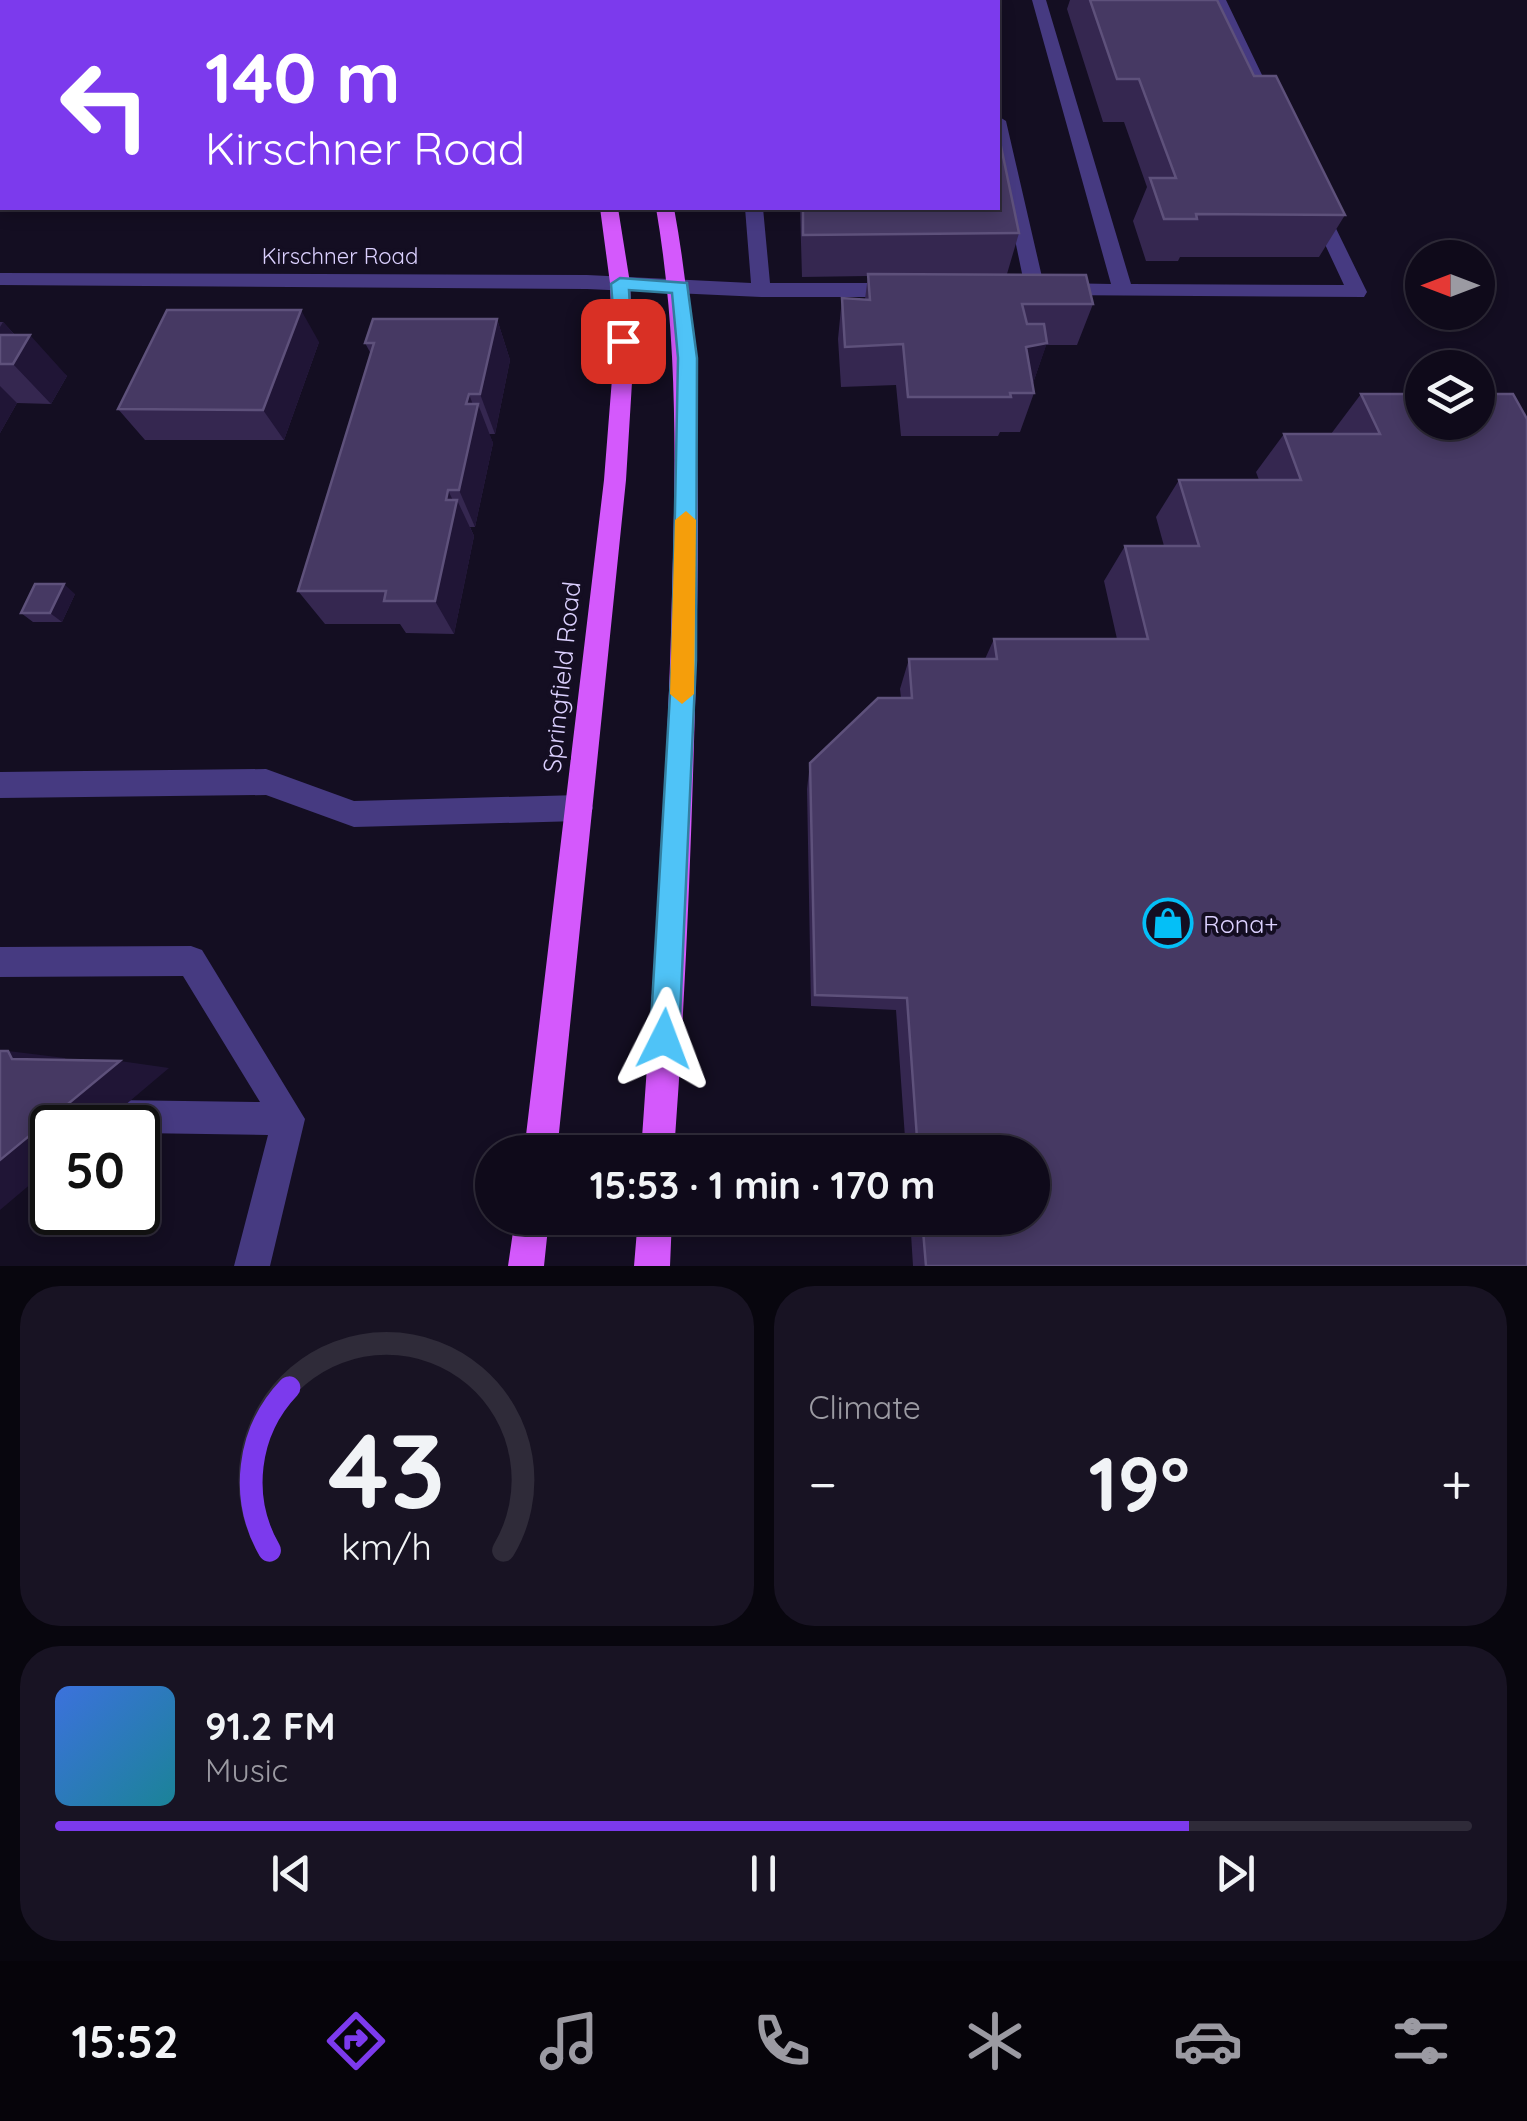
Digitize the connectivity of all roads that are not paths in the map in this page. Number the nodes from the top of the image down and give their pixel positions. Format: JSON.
{"nodes":[{"id":1,"x":1039,"y":0,"type":"edge"},
{"id":2,"x":1219,"y":0,"type":"edge"},
{"id":3,"x":1276,"y":120,"type":"edge"},
{"id":4,"x":1000,"y":130,"type":"edge"},
{"id":5,"x":1308,"y":189,"type":"edge"},
{"id":6,"x":609,"y":210,"type":"edge"},
{"id":7,"x":665,"y":210,"type":"edge"},
{"id":8,"x":754,"y":210,"type":"edge"},
{"id":9,"x":0,"y":280,"type":"edge"},
{"id":10,"x":620,"y":284,"type":"junction"},
{"id":11,"x":680,"y":287,"type":"junction"},
{"id":12,"x":761,"y":290,"type":"junction"},
{"id":13,"x":918,"y":290,"type":"edge"},
{"id":14,"x":996,"y":290,"type":"edge"},
{"id":15,"x":1034,"y":290,"type":"junction"},
{"id":16,"x":1123,"y":291,"type":"junction"},
{"id":17,"x":0,"y":785,"type":"edge"},
{"id":18,"x":580,"y":808,"type":"junction"},
{"id":19,"x":0,"y":962,"type":"edge"},
{"id":20,"x":160,"y":1117,"type":"edge"},
{"id":21,"x":288,"y":1119,"type":"junction"},
{"id":22,"x":542,"y":1135,"type":"edge"},
{"id":23,"x":659,"y":1135,"type":"edge"},
{"id":24,"x":530,"y":1235,"type":"edge"},
{"id":25,"x":654,"y":1235,"type":"edge"},
{"id":26,"x":252,"y":1266,"type":"edge"},
{"id":27,"x":526,"y":1266,"type":"edge"},
{"id":28,"x":652,"y":1266,"type":"edge"}],
"edges":[{"from":1,"to":16,"type":"street"},
{"from":2,"to":3,"type":"street"},
{"from":4,"to":15,"type":"street"},
{"from":5,"to":16,"type":"street"},
{"from":6,"to":10,"type":"main road","name":"Springfield Road"},
{"from":7,"to":11,"type":"main road"},
{"from":8,"to":12,"type":"street"},
{"from":9,"to":10,"type":"street","name":"Kirschner Road"},
{"from":10,"to":11,"type":"street","name":"Kirschner Road"},
{"from":10,"to":18,"type":"main road","name":"Springfield Road"},
{"from":11,"to":12,"type":"street","name":"Kirschner Road"},
{"from":11,"to":23,"type":"main road"},
{"from":12,"to":13,"type":"street","name":"Kirschner Road"},
{"from":14,"to":15,"type":"street"},
{"from":15,"to":16,"type":"street"},
{"from":17,"to":18,"type":"street"},
{"from":18,"to":22,"type":"main road","name":"Springfield Road"},
{"from":19,"to":21,"type":"street"},
{"from":20,"to":21,"type":"street"},
{"from":21,"to":26,"type":"street"},
{"from":24,"to":27,"type":"main road"},
{"from":25,"to":28,"type":"main road"}]}
